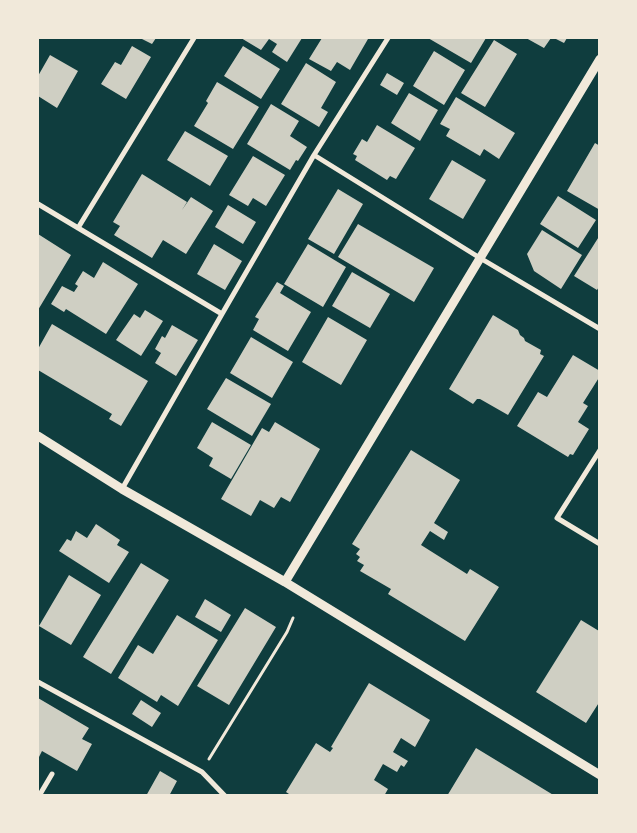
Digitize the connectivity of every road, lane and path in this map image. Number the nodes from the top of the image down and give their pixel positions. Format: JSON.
{"nodes":[{"id":1,"x":194,"y":38,"type":"edge"},
{"id":2,"x":388,"y":38,"type":"edge"},
{"id":3,"x":600,"y":59,"type":"edge"},
{"id":4,"x":314,"y":156,"type":"junction"},
{"id":5,"x":38,"y":204,"type":"edge"},
{"id":6,"x":78,"y":228,"type":"junction"},
{"id":7,"x":480,"y":258,"type":"junction"},
{"id":8,"x":222,"y":314,"type":"junction"},
{"id":9,"x":600,"y":329,"type":"edge"},
{"id":10,"x":38,"y":436,"type":"edge"},
{"id":11,"x":600,"y":450,"type":"edge"},
{"id":12,"x":122,"y":489,"type":"junction"},
{"id":13,"x":600,"y":544,"type":"edge"},
{"id":14,"x":285,"y":582,"type":"junction"},
{"id":15,"x":293,"y":618,"type":"dead end"},
{"id":16,"x":38,"y":682,"type":"edge"},
{"id":17,"x":202,"y":772,"type":"junction"},
{"id":18,"x":52,"y":774,"type":"dead end"},
{"id":19,"x":600,"y":775,"type":"edge"},
{"id":20,"x":40,"y":796,"type":"edge"},
{"id":21,"x":225,"y":796,"type":"edge"}],
"edges":[{"from":1,"to":6,"type":"street"},
{"from":2,"to":4,"type":"street"},
{"from":3,"to":7,"type":"street"},
{"from":4,"to":7,"type":"street"},
{"from":4,"to":8,"type":"street"},
{"from":5,"to":6,"type":"street"},
{"from":6,"to":8,"type":"street"},
{"from":7,"to":9,"type":"street"},
{"from":7,"to":14,"type":"street"},
{"from":8,"to":12,"type":"street"},
{"from":10,"to":12,"type":"street"},
{"from":11,"to":13,"type":"street"},
{"from":12,"to":14,"type":"street"},
{"from":14,"to":19,"type":"street"},
{"from":15,"to":17,"type":"path"},
{"from":16,"to":17,"type":"street"},
{"from":17,"to":21,"type":"street"},
{"from":18,"to":20,"type":"street"}]}
